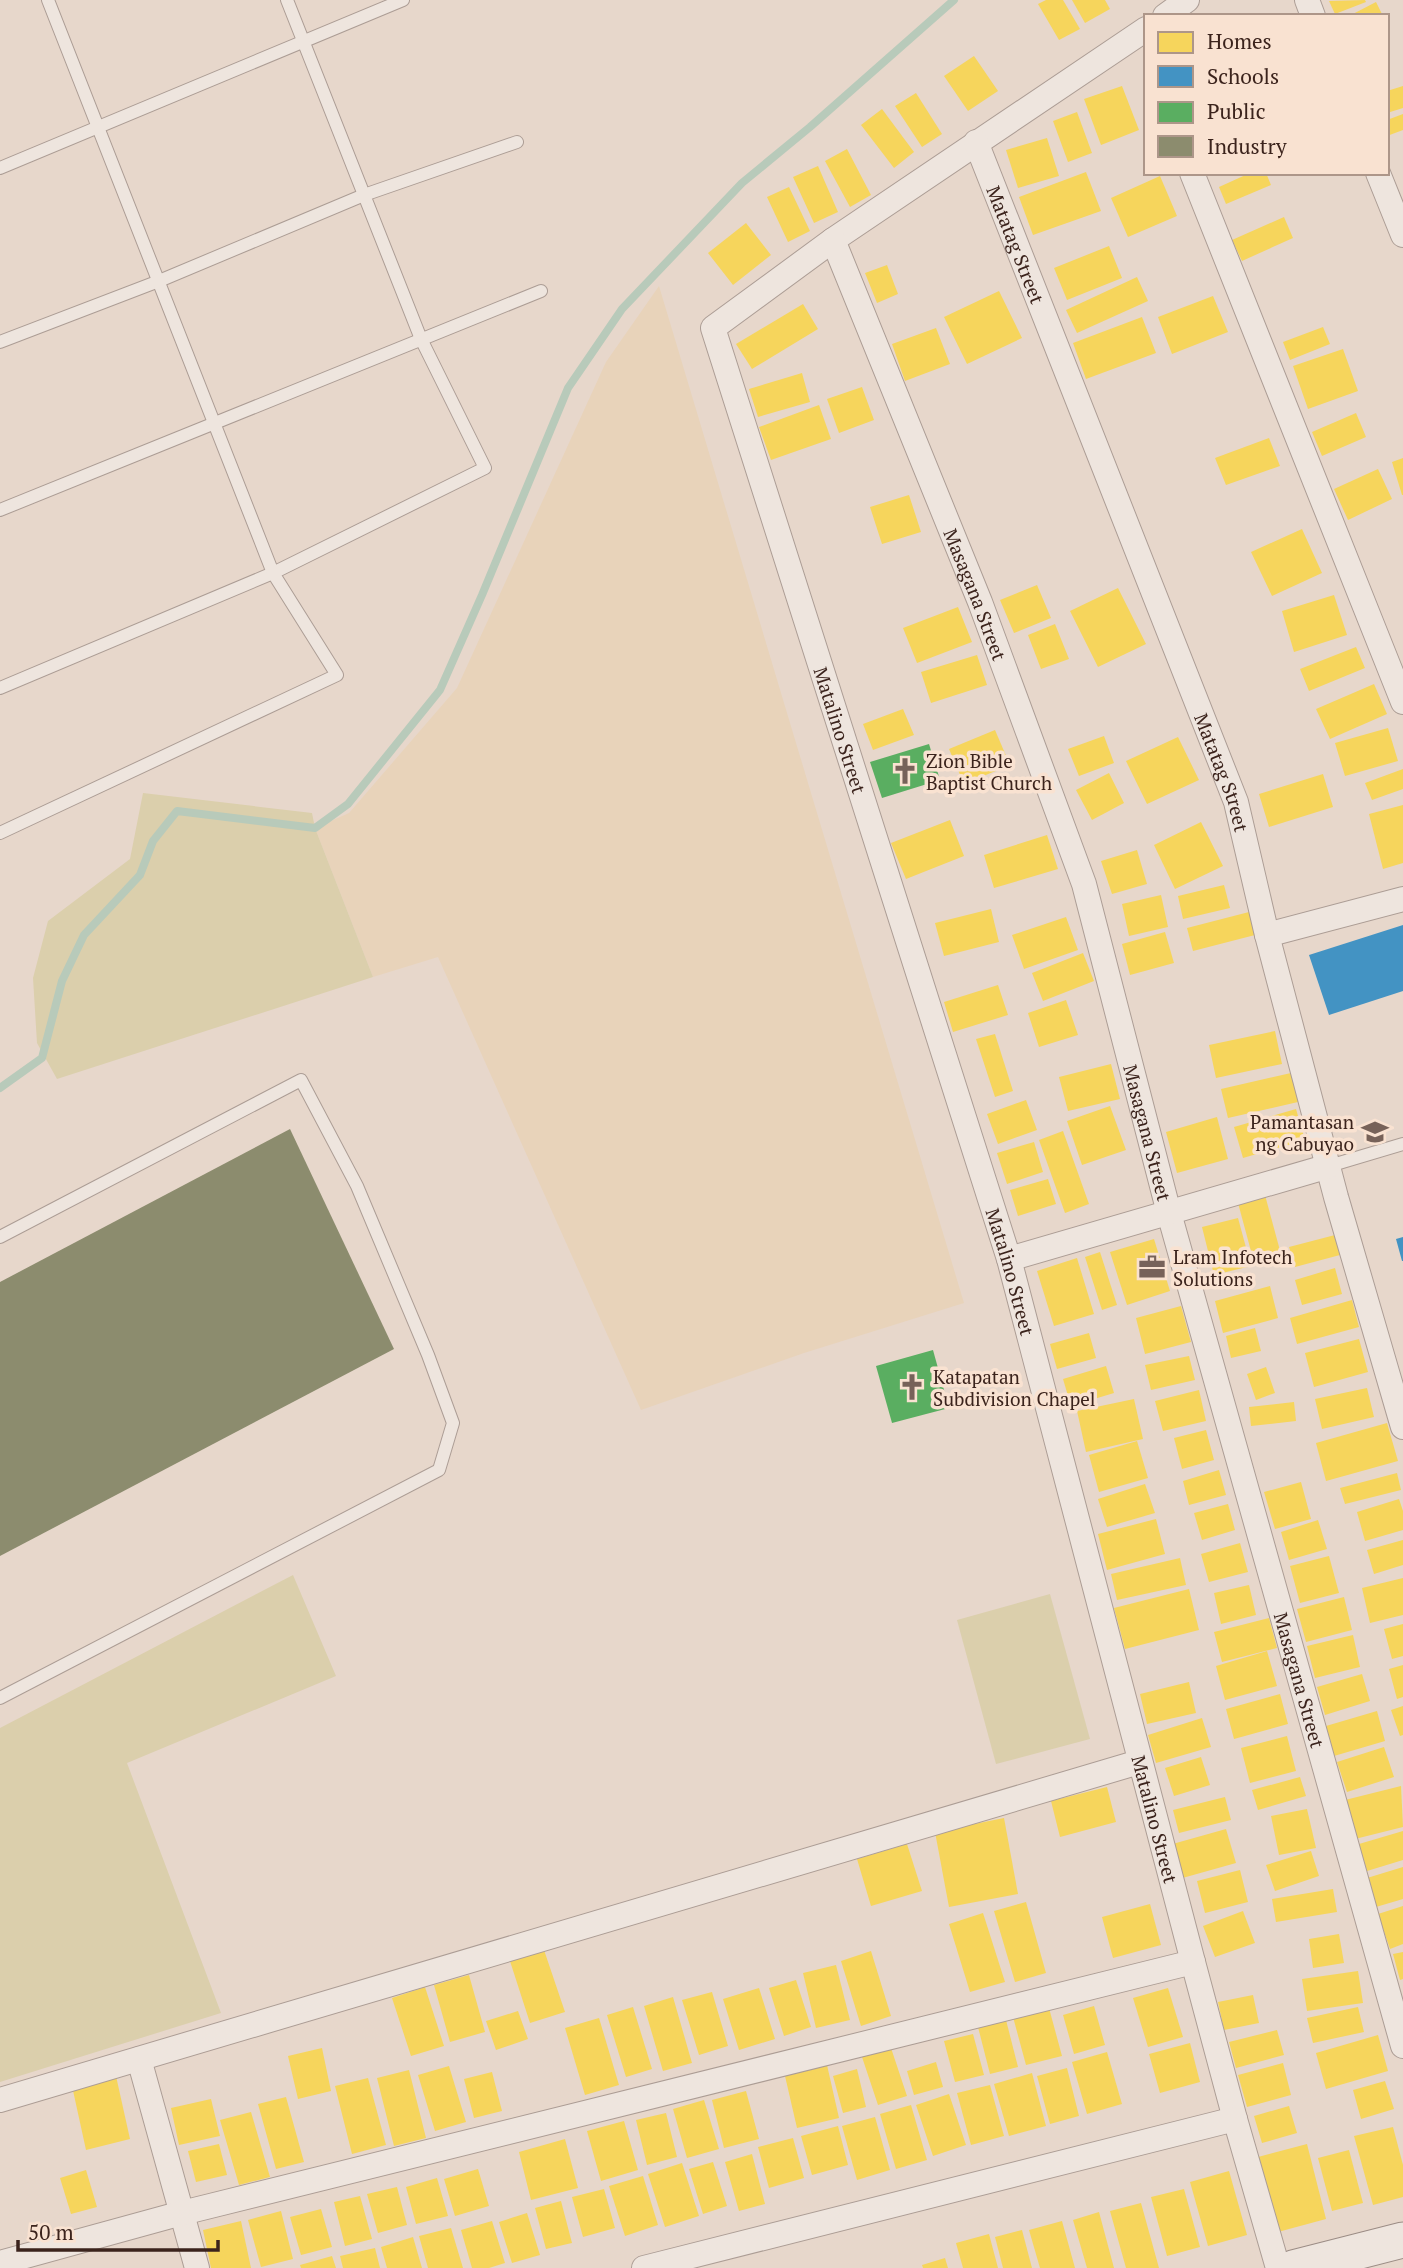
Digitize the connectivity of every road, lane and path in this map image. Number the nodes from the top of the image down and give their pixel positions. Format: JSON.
{"nodes":[{"id":1,"x":48,"y":0,"type":"edge"},
{"id":2,"x":287,"y":0,"type":"edge"},
{"id":3,"x":403,"y":0,"type":"edge"},
{"id":4,"x":1187,"y":0,"type":"edge"},
{"id":5,"x":1167,"y":14,"type":"edge"},
{"id":6,"x":1143,"y":40,"type":"edge"},
{"id":7,"x":304,"y":43,"type":"junction"},
{"id":8,"x":99,"y":128,"type":"junction"},
{"id":9,"x":517,"y":142,"type":"dead end"},
{"id":10,"x":976,"y":142,"type":"junction"},
{"id":11,"x":0,"y":168,"type":"edge"},
{"id":12,"x":1193,"y":175,"type":"edge"},
{"id":13,"x":1379,"y":175,"type":"edge"},
{"id":14,"x":364,"y":195,"type":"junction"},
{"id":15,"x":1403,"y":235,"type":"edge"},
{"id":16,"x":833,"y":240,"type":"junction"},
{"id":17,"x":159,"y":281,"type":"junction"},
{"id":18,"x":541,"y":291,"type":"dead end"},
{"id":19,"x":421,"y":339,"type":"junction"},
{"id":20,"x":0,"y":342,"type":"edge"},
{"id":21,"x":214,"y":422,"type":"junction"},
{"id":22,"x":0,"y":510,"type":"edge"},
{"id":23,"x":274,"y":573,"type":"junction"},
{"id":24,"x":0,"y":688,"type":"edge"},
{"id":25,"x":1403,"y":702,"type":"edge"},
{"id":26,"x":0,"y":833,"type":"edge"},
{"id":27,"x":1403,"y":899,"type":"edge"},
{"id":28,"x":1267,"y":934,"type":"junction"},
{"id":29,"x":1403,"y":1144,"type":"edge"},
{"id":30,"x":1329,"y":1166,"type":"junction"},
{"id":31,"x":1169,"y":1213,"type":"junction"},
{"id":32,"x":0,"y":1237,"type":"edge"},
{"id":33,"x":1009,"y":1259,"type":"junction"},
{"id":34,"x":1398,"y":1390,"type":"edge"},
{"id":35,"x":1403,"y":1427,"type":"edge"},
{"id":36,"x":0,"y":1698,"type":"edge"},
{"id":37,"x":1139,"y":1762,"type":"junction"},
{"id":38,"x":1192,"y":1962,"type":"junction"},
{"id":39,"x":1403,"y":2046,"type":"edge"},
{"id":40,"x":139,"y":2059,"type":"junction"},
{"id":41,"x":0,"y":2100,"type":"edge"},
{"id":42,"x":1235,"y":2119,"type":"junction"},
{"id":43,"x":182,"y":2213,"type":"junction"},
{"id":44,"x":1403,"y":2240,"type":"edge"},
{"id":45,"x":0,"y":2263,"type":"edge"},
{"id":46,"x":197,"y":2268,"type":"edge"},
{"id":47,"x":644,"y":2268,"type":"edge"},
{"id":48,"x":1278,"y":2268,"type":"edge"},
{"id":49,"x":1293,"y":2268,"type":"edge"}],
"edges":[{"from":1,"to":8,"type":"lane"},
{"from":2,"to":7,"type":"lane"},
{"from":3,"to":7,"type":"lane"},
{"from":4,"to":5,"type":"street"},
{"from":6,"to":10,"type":"street"},
{"from":7,"to":8,"type":"lane"},
{"from":7,"to":14,"type":"lane"},
{"from":8,"to":11,"type":"lane"},
{"from":8,"to":17,"type":"lane"},
{"from":9,"to":14,"type":"lane"},
{"from":10,"to":16,"type":"street"},
{"from":10,"to":28,"type":"street","name":"Matatag Street"},
{"from":12,"to":25,"type":"street"},
{"from":13,"to":15,"type":"street"},
{"from":14,"to":17,"type":"lane"},
{"from":14,"to":19,"type":"lane"},
{"from":16,"to":31,"type":"street","name":"Masagana Street"},
{"from":16,"to":33,"type":"street","name":"Matalino Street"},
{"from":17,"to":20,"type":"lane"},
{"from":17,"to":21,"type":"lane"},
{"from":18,"to":19,"type":"lane"},
{"from":19,"to":21,"type":"lane"},
{"from":19,"to":23,"type":"lane"},
{"from":21,"to":22,"type":"lane"},
{"from":21,"to":23,"type":"lane"},
{"from":23,"to":24,"type":"lane"},
{"from":23,"to":26,"type":"lane"},
{"from":27,"to":28,"type":"street"},
{"from":28,"to":30,"type":"street","name":"Matatag Street"},
{"from":29,"to":30,"type":"lane"},
{"from":30,"to":31,"type":"street"},
{"from":30,"to":34,"type":"street","name":"Matatag Street"},
{"from":31,"to":33,"type":"street"},
{"from":31,"to":39,"type":"street","name":"Masagana Street"},
{"from":32,"to":36,"type":"lane"},
{"from":33,"to":37,"type":"street","name":"Matalino Street"},
{"from":34,"to":35,"type":"street","name":"Matatag Street"},
{"from":37,"to":38,"type":"street","name":"Matalino Street"},
{"from":37,"to":40,"type":"street"},
{"from":38,"to":42,"type":"street","name":"Matalino Street"},
{"from":38,"to":43,"type":"street"},
{"from":40,"to":41,"type":"street"},
{"from":40,"to":43,"type":"street"},
{"from":42,"to":47,"type":"street"},
{"from":42,"to":48,"type":"street","name":"Matalino Street"},
{"from":43,"to":45,"type":"street"},
{"from":43,"to":46,"type":"street"},
{"from":44,"to":49,"type":"street"}]}
